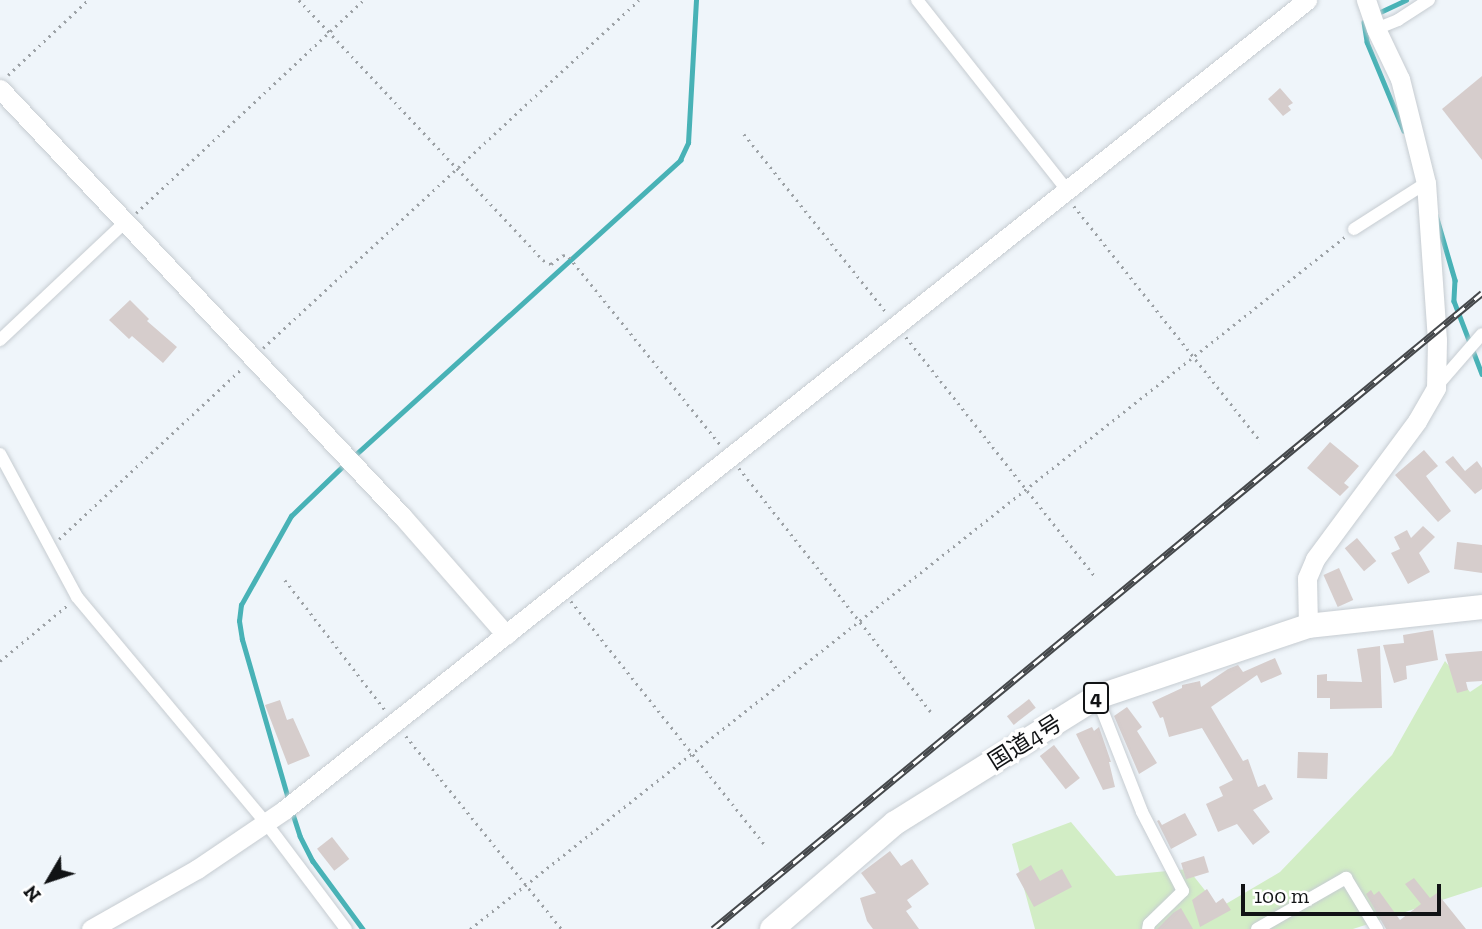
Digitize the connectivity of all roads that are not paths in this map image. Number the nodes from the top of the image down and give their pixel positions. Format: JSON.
{"nodes":[{"id":1,"x":917,"y":0,"type":"edge"},
{"id":2,"x":1307,"y":0,"type":"edge"},
{"id":3,"x":1367,"y":0,"type":"edge"},
{"id":4,"x":1429,"y":0,"type":"edge"},
{"id":5,"x":1376,"y":29,"type":"junction"},
{"id":6,"x":0,"y":89,"type":"edge"},
{"id":7,"x":1426,"y":183,"type":"junction"},
{"id":8,"x":1066,"y":193,"type":"junction"},
{"id":9,"x":125,"y":222,"type":"junction"},
{"id":10,"x":1354,"y":229,"type":"road end"},
{"id":11,"x":1482,"y":334,"type":"edge"},
{"id":12,"x":0,"y":340,"type":"edge"},
{"id":13,"x":1436,"y":388,"type":"junction"},
{"id":14,"x":0,"y":454,"type":"edge"},
{"id":15,"x":1482,"y":607,"type":"edge"},
{"id":16,"x":1308,"y":626,"type":"junction"},
{"id":17,"x":506,"y":635,"type":"junction"},
{"id":18,"x":1097,"y":697,"type":"junction"},
{"id":19,"x":266,"y":823,"type":"junction"},
{"id":20,"x":91,"y":929,"type":"edge"},
{"id":21,"x":346,"y":929,"type":"edge"},
{"id":22,"x":772,"y":929,"type":"edge"},
{"id":23,"x":1148,"y":929,"type":"edge"},
{"id":24,"x":1257,"y":929,"type":"edge"},
{"id":25,"x":1377,"y":929,"type":"edge"}],
"edges":[{"from":1,"to":8,"type":"street"},
{"from":2,"to":8,"type":"street"},
{"from":3,"to":5,"type":"street"},
{"from":4,"to":5,"type":"street"},
{"from":5,"to":7,"type":"street"},
{"from":6,"to":9,"type":"street"},
{"from":7,"to":10,"type":"street"},
{"from":7,"to":13,"type":"street"},
{"from":8,"to":17,"type":"street"},
{"from":9,"to":12,"type":"street"},
{"from":9,"to":17,"type":"street"},
{"from":11,"to":13,"type":"street"},
{"from":13,"to":16,"type":"street"},
{"from":14,"to":19,"type":"street"},
{"from":15,"to":16,"type":"highway","name":"国道4号","number":"4"},
{"from":16,"to":18,"type":"highway","name":"国道4号","number":"4"},
{"from":17,"to":19,"type":"street"},
{"from":18,"to":22,"type":"highway","name":"国道4号","number":"4"},
{"from":18,"to":23,"type":"street"},
{"from":19,"to":20,"type":"street"},
{"from":19,"to":21,"type":"street"},
{"from":24,"to":25,"type":"street"}]}
